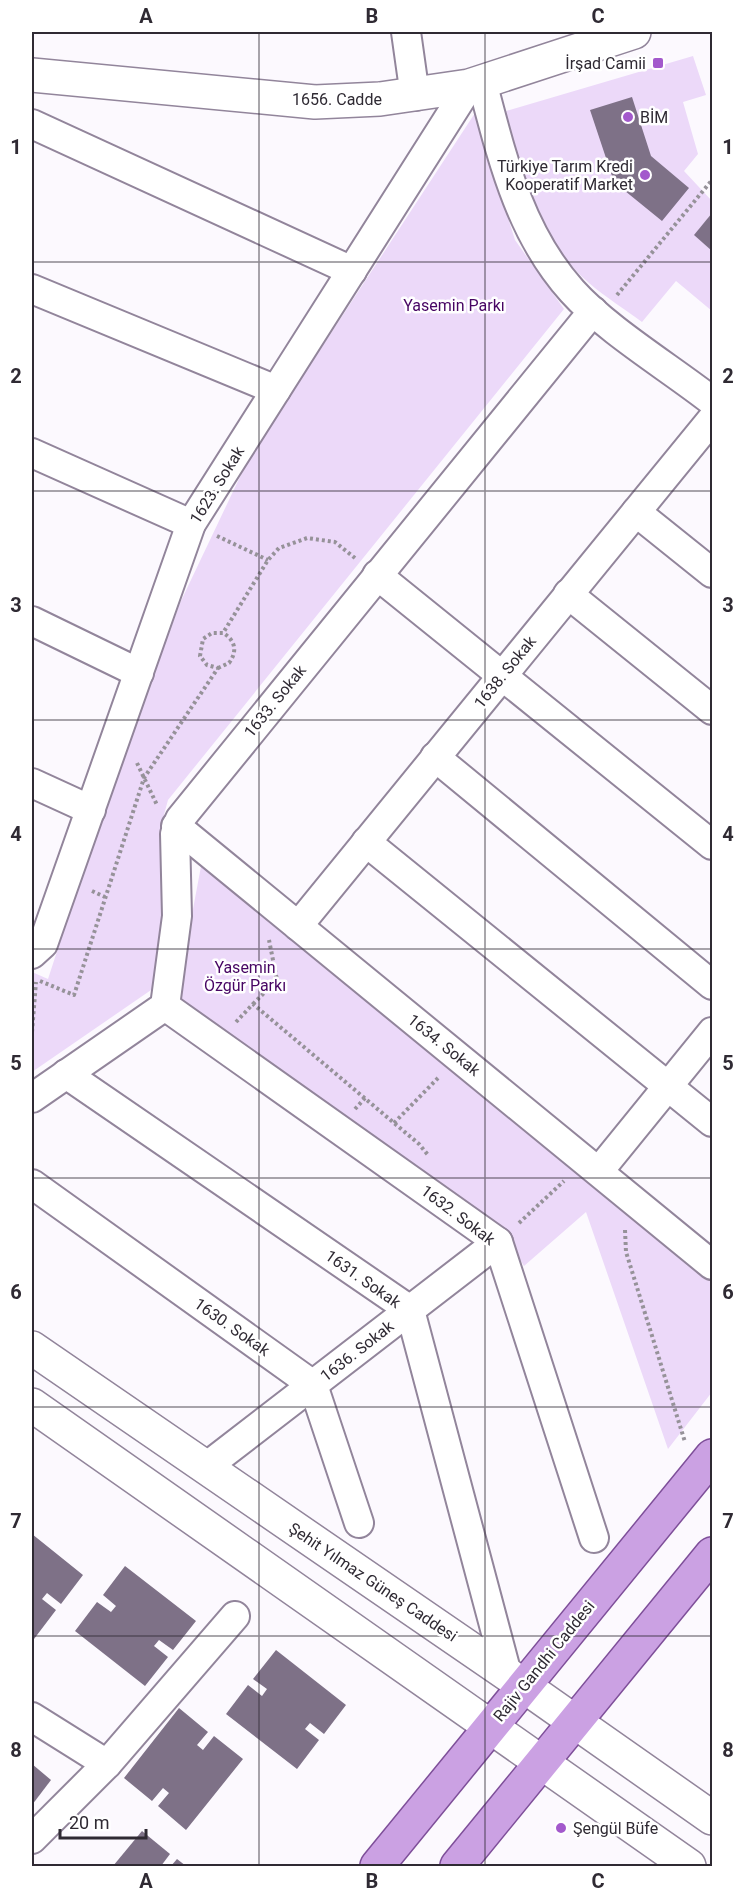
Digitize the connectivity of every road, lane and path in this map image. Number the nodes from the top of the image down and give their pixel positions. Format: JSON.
{"nodes":[{"id":1,"x":406,"y":32,"type":"edge"},
{"id":2,"x":634,"y":32,"type":"edge"},
{"id":3,"x":32,"y":75,"type":"edge"},
{"id":4,"x":476,"y":84,"type":"junction"},
{"id":5,"x":415,"y":96,"type":"junction"},
{"id":6,"x":32,"y":124,"type":"edge"},
{"id":7,"x":712,"y":180,"type":"edge"},
{"id":8,"x":352,"y":271,"type":"junction"},
{"id":9,"x":32,"y":289,"type":"edge"},
{"id":10,"x":596,"y":313,"type":"junction"},
{"id":11,"x":276,"y":390,"type":"junction"},
{"id":12,"x":712,"y":400,"type":"edge"},
{"id":13,"x":712,"y":419,"type":"edge"},
{"id":14,"x":32,"y":453,"type":"edge"},
{"id":15,"x":636,"y":512,"type":"junction"},
{"id":16,"x":191,"y":524,"type":"junction"},
{"id":17,"x":268,"y":560,"type":"junction"},
{"id":18,"x":712,"y":573,"type":"edge"},
{"id":19,"x":377,"y":575,"type":"junction"},
{"id":20,"x":568,"y":594,"type":"junction"},
{"id":21,"x":32,"y":621,"type":"edge"},
{"id":22,"x":223,"y":633,"type":"junction"},
{"id":23,"x":218,"y":668,"type":"junction"},
{"id":24,"x":139,"y":673,"type":"junction"},
{"id":25,"x":502,"y":676,"type":"junction"},
{"id":26,"x":712,"y":710,"type":"edge"},
{"id":27,"x":117,"y":736,"type":"junction"},
{"id":28,"x":435,"y":758,"type":"junction"},
{"id":29,"x":144,"y":778,"type":"junction"},
{"id":30,"x":32,"y":783,"type":"edge"},
{"id":31,"x":91,"y":810,"type":"junction"},
{"id":32,"x":176,"y":826,"type":"junction"},
{"id":33,"x":366,"y":842,"type":"junction"},
{"id":34,"x":712,"y":845,"type":"edge"},
{"id":35,"x":273,"y":905,"type":"junction"},
{"id":36,"x":298,"y":926,"type":"junction"},
{"id":37,"x":32,"y":954,"type":"edge"},
{"id":38,"x":712,"y":985,"type":"edge"},
{"id":39,"x":253,"y":1004,"type":"junction"},
{"id":40,"x":165,"y":1006,"type":"junction"},
{"id":41,"x":32,"y":1032,"type":"edge"},
{"id":42,"x":712,"y":1032,"type":"edge"},
{"id":43,"x":216,"y":1042,"type":"junction"},
{"id":44,"x":458,"y":1057,"type":"junction"},
{"id":45,"x":66,"y":1074,"type":"junction"},
{"id":46,"x":668,"y":1086,"type":"junction"},
{"id":47,"x":32,"y":1098,"type":"edge"},
{"id":48,"x":712,"y":1122,"type":"edge"},
{"id":49,"x":394,"y":1123,"type":"junction"},
{"id":50,"x":434,"y":1162,"type":"dead end"},
{"id":51,"x":592,"y":1167,"type":"junction"},
{"id":52,"x":32,"y":1184,"type":"edge"},
{"id":53,"x":623,"y":1192,"type":"junction"},
{"id":54,"x":498,"y":1242,"type":"junction"},
{"id":55,"x":712,"y":1265,"type":"edge"},
{"id":56,"x":410,"y":1310,"type":"junction"},
{"id":57,"x":32,"y":1348,"type":"edge"},
{"id":58,"x":313,"y":1385,"type":"junction"},
{"id":59,"x":32,"y":1405,"type":"edge"},
{"id":60,"x":704,"y":1466,"type":"edge"},
{"id":61,"x":206,"y":1467,"type":"junction"},
{"id":62,"x":359,"y":1523,"type":"dead end"},
{"id":63,"x":594,"y":1538,"type":"dead end"},
{"id":64,"x":712,"y":1554,"type":"edge"},
{"id":65,"x":235,"y":1616,"type":"dead end"},
{"id":66,"x":516,"y":1680,"type":"junction"},
{"id":67,"x":32,"y":1717,"type":"edge"},
{"id":68,"x":575,"y":1722,"type":"junction"},
{"id":69,"x":490,"y":1728,"type":"junction"},
{"id":70,"x":107,"y":1764,"type":"junction"},
{"id":71,"x":541,"y":1764,"type":"junction"},
{"id":72,"x":712,"y":1818,"type":"edge"},
{"id":73,"x":32,"y":1839,"type":"edge"},
{"id":74,"x":377,"y":1866,"type":"edge"},
{"id":75,"x":457,"y":1866,"type":"edge"},
{"id":76,"x":689,"y":1866,"type":"edge"}],
"edges":[{"from":1,"to":5,"type":"street"},
{"from":2,"to":4,"type":"main road","name":"1656. Cadde"},
{"from":3,"to":5,"type":"main road","name":"1656. Cadde"},
{"from":4,"to":5,"type":"main road","name":"1656. Cadde"},
{"from":4,"to":8,"type":"street","name":"1623. Sokak"},
{"from":4,"to":10,"type":"street"},
{"from":6,"to":8,"type":"street"},
{"from":7,"to":10,"type":"path"},
{"from":8,"to":11,"type":"street","name":"1623. Sokak"},
{"from":9,"to":11,"type":"street"},
{"from":10,"to":12,"type":"street"},
{"from":10,"to":19,"type":"street","name":"1633. Sokak"},
{"from":11,"to":16,"type":"street","name":"1623. Sokak"},
{"from":13,"to":15,"type":"street","name":"1638. Sokak"},
{"from":14,"to":16,"type":"street"},
{"from":15,"to":18,"type":"street"},
{"from":15,"to":20,"type":"street","name":"1638. Sokak"},
{"from":16,"to":17,"type":"path"},
{"from":16,"to":24,"type":"street","name":"1623. Sokak"},
{"from":17,"to":19,"type":"path"},
{"from":17,"to":22,"type":"path"},
{"from":19,"to":25,"type":"street"},
{"from":19,"to":32,"type":"street","name":"1633. Sokak"},
{"from":20,"to":25,"type":"street","name":"1638. Sokak"},
{"from":20,"to":26,"type":"street"},
{"from":21,"to":24,"type":"street"},
{"from":22,"to":23,"type":"path"},
{"from":22,"to":23,"type":"path"},
{"from":23,"to":29,"type":"path"},
{"from":24,"to":27,"type":"street","name":"1623. Sokak"},
{"from":25,"to":28,"type":"street","name":"1638. Sokak"},
{"from":25,"to":34,"type":"street"},
{"from":27,"to":29,"type":"path"},
{"from":27,"to":31,"type":"street","name":"1623. Sokak"},
{"from":28,"to":33,"type":"street","name":"1638. Sokak"},
{"from":28,"to":38,"type":"street"},
{"from":29,"to":32,"type":"path"},
{"from":29,"to":41,"type":"path"},
{"from":30,"to":31,"type":"street"},
{"from":31,"to":37,"type":"street","name":"1623. Sokak"},
{"from":32,"to":35,"type":"street","name":"1634. Sokak"},
{"from":32,"to":40,"type":"street"},
{"from":33,"to":36,"type":"street","name":"1638. Sokak"},
{"from":33,"to":46,"type":"street"},
{"from":35,"to":36,"type":"street","name":"1634. Sokak"},
{"from":35,"to":39,"type":"path"},
{"from":36,"to":44,"type":"street","name":"1634. Sokak"},
{"from":39,"to":43,"type":"path"},
{"from":39,"to":49,"type":"path"},
{"from":40,"to":43,"type":"street","name":"1632. Sokak"},
{"from":40,"to":45,"type":"street"},
{"from":42,"to":46,"type":"street"},
{"from":43,"to":54,"type":"street","name":"1632. Sokak"},
{"from":44,"to":49,"type":"path"},
{"from":44,"to":51,"type":"street","name":"1634. Sokak"},
{"from":45,"to":47,"type":"street"},
{"from":45,"to":56,"type":"street","name":"1631. Sokak"},
{"from":46,"to":48,"type":"street"},
{"from":46,"to":51,"type":"street"},
{"from":49,"to":50,"type":"path"},
{"from":51,"to":53,"type":"street","name":"1634. Sokak"},
{"from":51,"to":54,"type":"path"},
{"from":52,"to":58,"type":"street","name":"1630. Sokak"},
{"from":53,"to":55,"type":"street","name":"1634. Sokak"},
{"from":53,"to":60,"type":"path"},
{"from":54,"to":56,"type":"street","name":"1636. Sokak"},
{"from":54,"to":63,"type":"street","name":"1632. Sokak"},
{"from":56,"to":58,"type":"street","name":"1636. Sokak"},
{"from":56,"to":66,"type":"street","name":"1631. Sokak"},
{"from":57,"to":61,"type":"main road","name":"Şehit Yılmaz Güneş Caddesi"},
{"from":58,"to":61,"type":"street","name":"1636. Sokak"},
{"from":58,"to":62,"type":"street"},
{"from":59,"to":69,"type":"main road"},
{"from":60,"to":66,"type":"main road","name":"Rajiv Gandhi Caddesi"},
{"from":61,"to":66,"type":"main road","name":"Şehit Yılmaz Güneş Caddesi"},
{"from":64,"to":68,"type":"main road"},
{"from":65,"to":70,"type":"street"},
{"from":66,"to":68,"type":"main road","name":"Şehit Yılmaz Güneş Caddesi"},
{"from":66,"to":69,"type":"main road","name":"Rajiv Gandhi Caddesi"},
{"from":67,"to":70,"type":"street"},
{"from":68,"to":71,"type":"main road"},
{"from":68,"to":72,"type":"main road","name":"Şehit Yılmaz Güneş Caddesi"},
{"from":69,"to":71,"type":"main road"},
{"from":69,"to":74,"type":"main road","name":"Rajiv Gandhi Caddesi"},
{"from":70,"to":73,"type":"street"},
{"from":71,"to":75,"type":"main road"},
{"from":71,"to":76,"type":"main road"}]}
